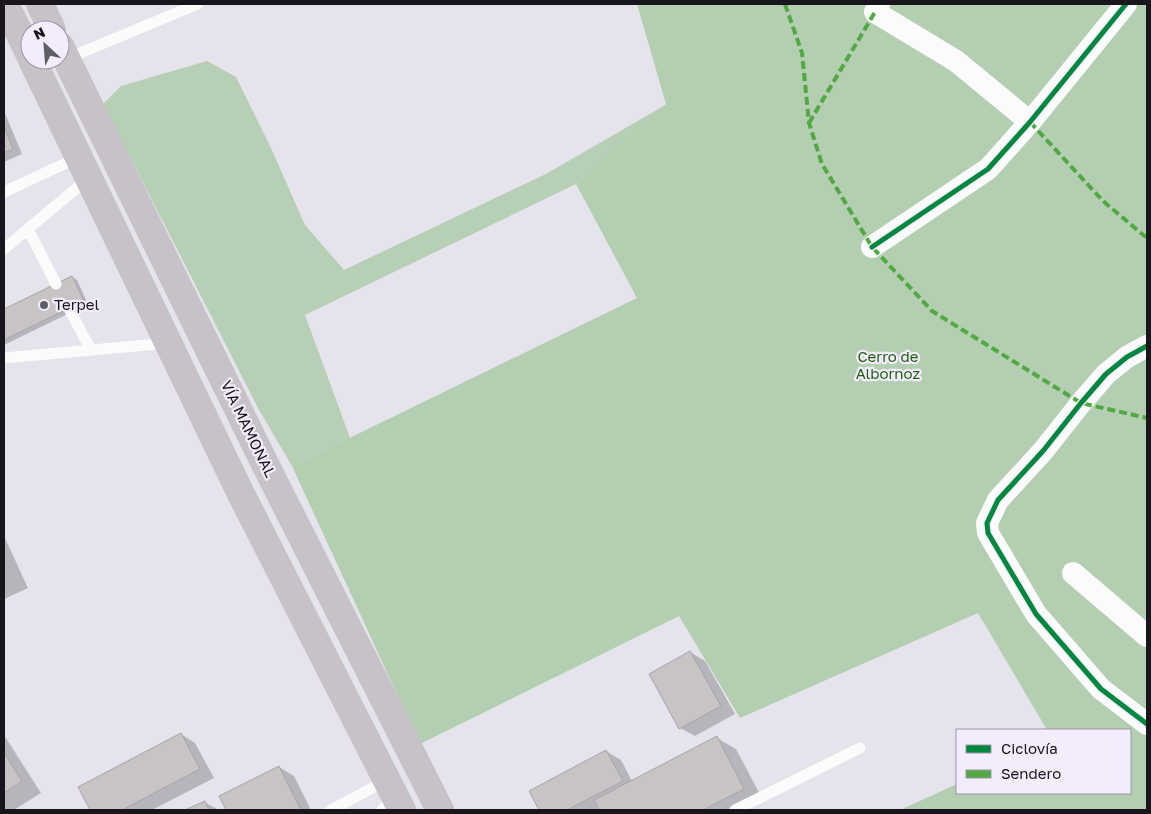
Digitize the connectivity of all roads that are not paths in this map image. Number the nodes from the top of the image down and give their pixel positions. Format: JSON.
{"nodes":[{"id":1,"x":5,"y":4,"type":"edge"},
{"id":2,"x":40,"y":4,"type":"edge"},
{"id":3,"x":198,"y":4,"type":"edge"},
{"id":4,"x":879,"y":4,"type":"edge"},
{"id":5,"x":1126,"y":4,"type":"edge"},
{"id":6,"x":47,"y":20,"type":"edge"},
{"id":7,"x":20,"y":35,"type":"edge"},
{"id":8,"x":70,"y":50,"type":"edge"},
{"id":9,"x":70,"y":67,"type":"edge"},
{"id":10,"x":37,"y":70,"type":"edge"},
{"id":11,"x":1030,"y":122,"type":"junction"},
{"id":12,"x":84,"y":167,"type":"junction"},
{"id":13,"x":4,"y":192,"type":"edge"},
{"id":14,"x":28,"y":229,"type":"junction"},
{"id":15,"x":872,"y":247,"type":"dead end"},
{"id":16,"x":4,"y":249,"type":"edge"},
{"id":17,"x":56,"y":284,"type":"dead end"},
{"id":18,"x":69,"y":309,"type":"dead end"},
{"id":19,"x":169,"y":343,"type":"junction"},
{"id":20,"x":1147,"y":346,"type":"edge"},
{"id":21,"x":91,"y":350,"type":"junction"},
{"id":22,"x":4,"y":358,"type":"edge"},
{"id":23,"x":1073,"y":573,"type":"dead end"},
{"id":24,"x":1147,"y":636,"type":"edge"},
{"id":25,"x":1147,"y":724,"type":"edge"},
{"id":26,"x":860,"y":748,"type":"dead end"},
{"id":27,"x":391,"y":799,"type":"edge"},
{"id":28,"x":331,"y":810,"type":"edge"},
{"id":29,"x":440,"y":810,"type":"edge"},
{"id":30,"x":735,"y":810,"type":"edge"}],
"edges":[{"from":1,"to":7,"type":"main road"},
{"from":2,"to":6,"type":"main road"},
{"from":3,"to":8,"type":"lane"},
{"from":4,"to":11,"type":"street"},
{"from":5,"to":11,"type":"street"},
{"from":9,"to":29,"type":"main road","name":"VÍA MAMONAL"},
{"from":10,"to":12,"type":"main road"},
{"from":11,"to":15,"type":"street"},
{"from":12,"to":13,"type":"lane"},
{"from":12,"to":14,"type":"lane"},
{"from":12,"to":19,"type":"main road"},
{"from":14,"to":16,"type":"lane"},
{"from":14,"to":17,"type":"lane"},
{"from":18,"to":21,"type":"lane"},
{"from":19,"to":21,"type":"lane"},
{"from":19,"to":27,"type":"main road"},
{"from":20,"to":25,"type":"street"},
{"from":21,"to":22,"type":"lane"},
{"from":23,"to":24,"type":"street"},
{"from":26,"to":30,"type":"lane"},
{"from":27,"to":28,"type":"lane"}]}
